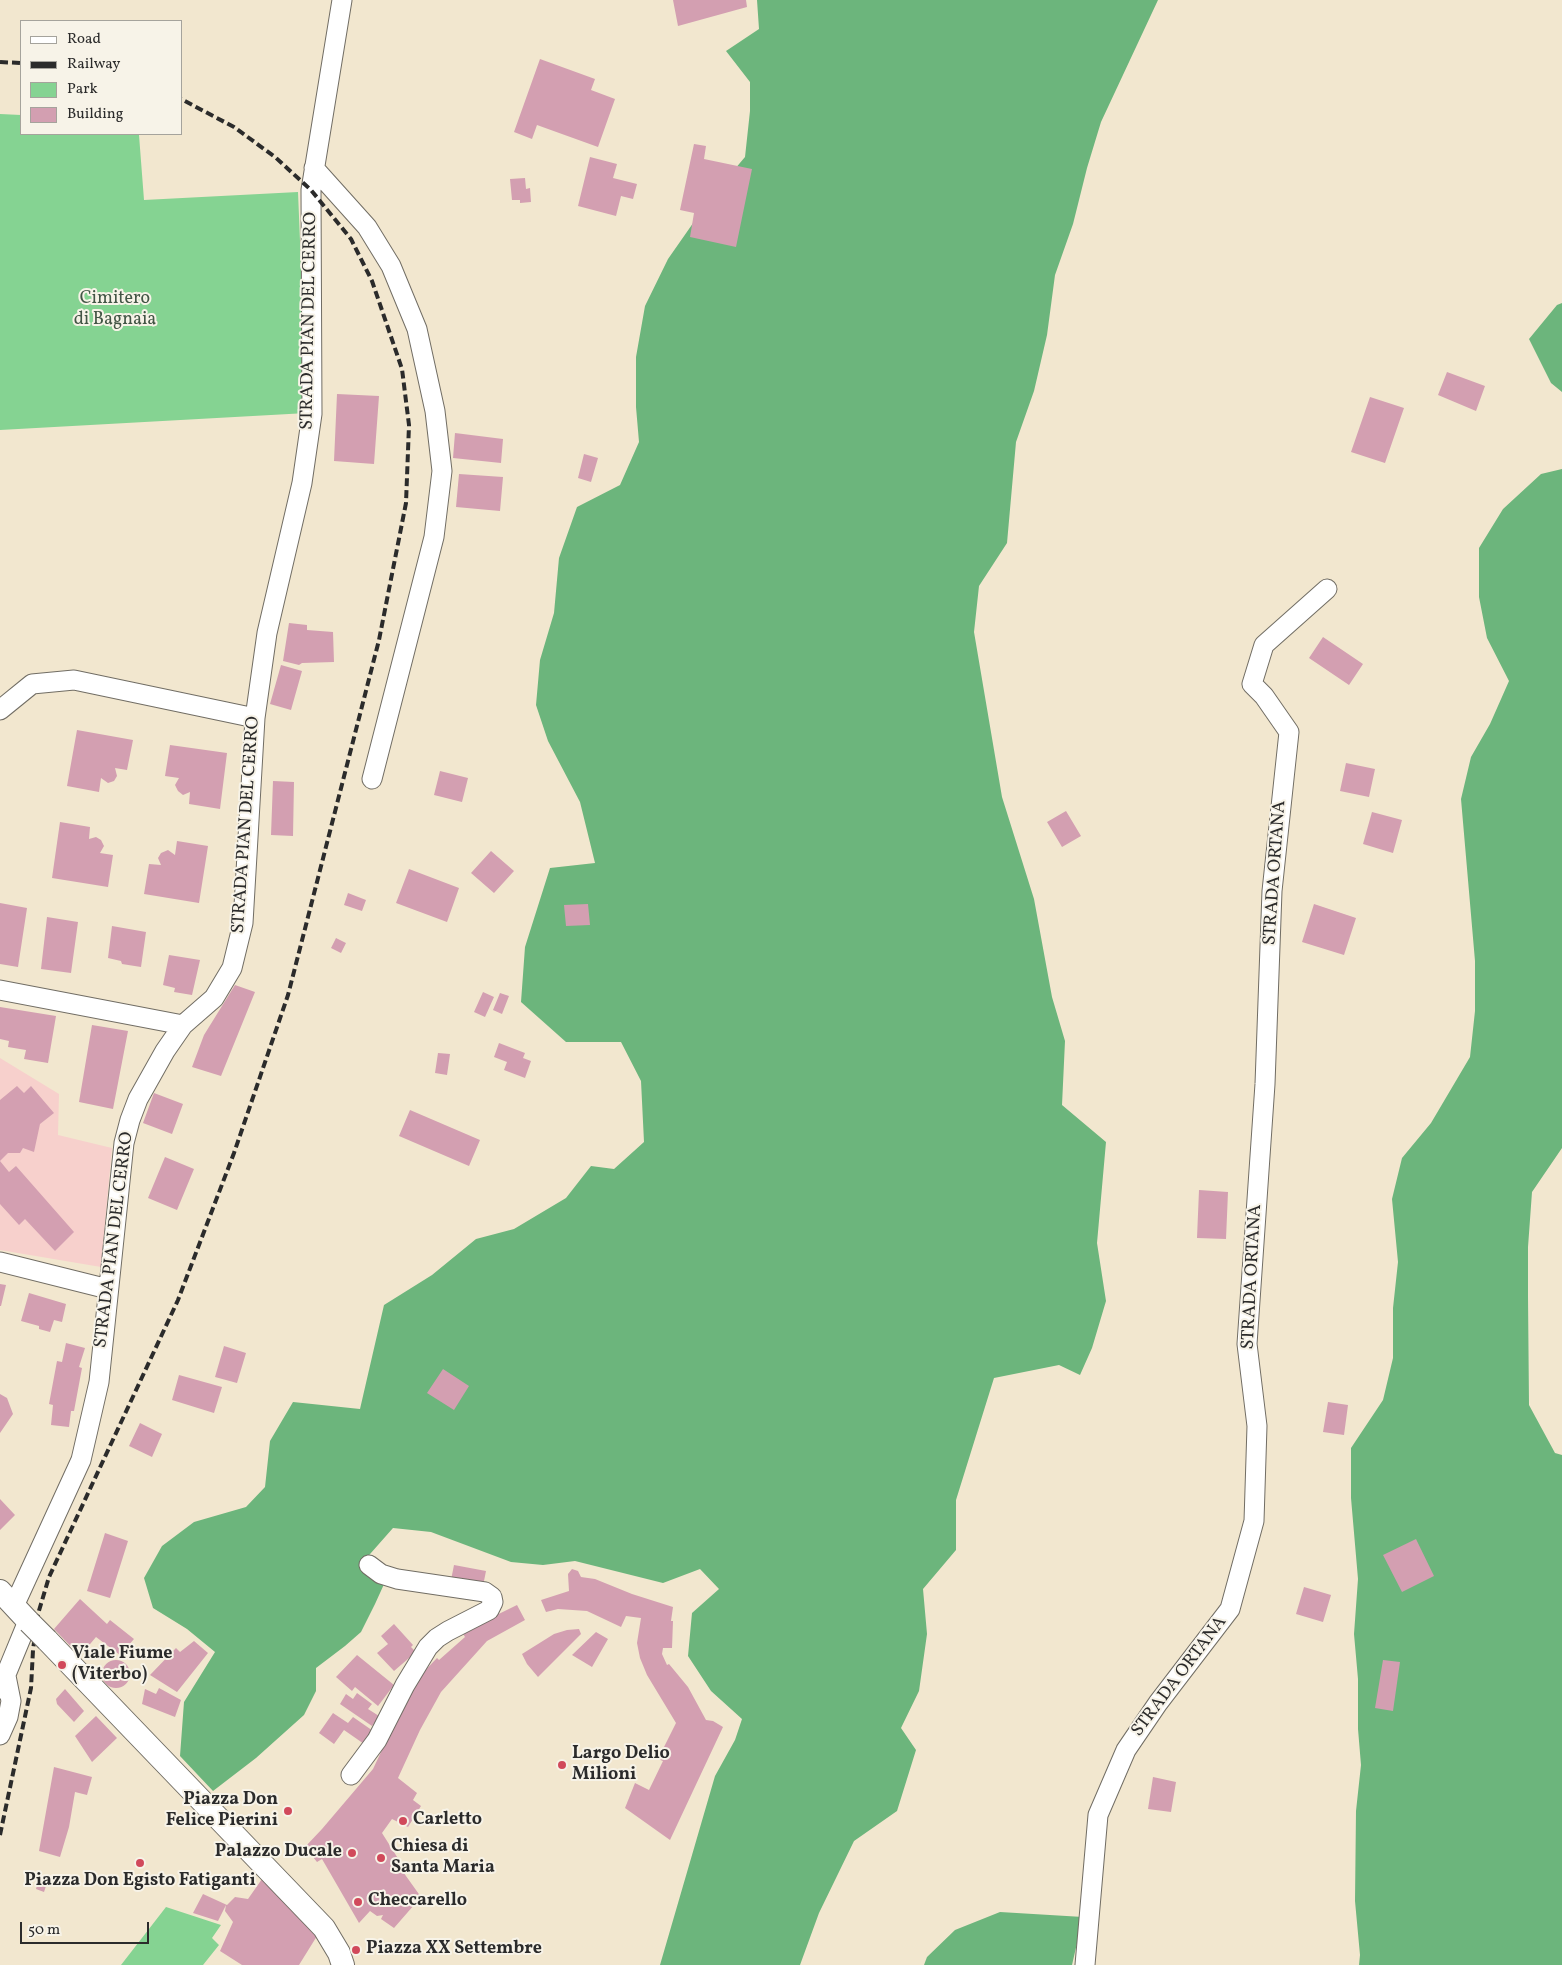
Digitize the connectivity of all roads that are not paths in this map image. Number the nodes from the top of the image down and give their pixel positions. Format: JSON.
{"nodes":[{"id":1,"x":342,"y":0,"type":"edge"},
{"id":2,"x":314,"y":168,"type":"junction"},
{"id":3,"x":1327,"y":589,"type":"dead end"},
{"id":4,"x":0,"y":710,"type":"edge"},
{"id":5,"x":255,"y":718,"type":"junction"},
{"id":6,"x":372,"y":779,"type":"dead end"},
{"id":7,"x":0,"y":990,"type":"edge"},
{"id":8,"x":184,"y":1025,"type":"junction"},
{"id":9,"x":0,"y":1262,"type":"edge"},
{"id":10,"x":108,"y":1289,"type":"junction"},
{"id":11,"x":370,"y":1565,"type":"dead end"},
{"id":12,"x":18,"y":1610,"type":"edge"},
{"id":13,"x":3,"y":1682,"type":"edge"},
{"id":14,"x":0,"y":1735,"type":"edge"},
{"id":15,"x":351,"y":1775,"type":"dead end"},
{"id":16,"x":338,"y":1961,"type":"edge"},
{"id":17,"x":1085,"y":1965,"type":"edge"}],
"edges":[{"from":1,"to":2,"type":"street","name":"STRADA PIAN DEL CERRO"},
{"from":2,"to":5,"type":"street","name":"STRADA PIAN DEL CERRO"},
{"from":2,"to":6,"type":"street"},
{"from":3,"to":17,"type":"street","name":"STRADA ORTANA"},
{"from":4,"to":5,"type":"street"},
{"from":5,"to":8,"type":"street","name":"STRADA PIAN DEL CERRO"},
{"from":7,"to":8,"type":"street"},
{"from":8,"to":10,"type":"street","name":"STRADA PIAN DEL CERRO"},
{"from":9,"to":10,"type":"street"},
{"from":10,"to":12,"type":"street","name":"STRADA PIAN DEL CERRO"},
{"from":11,"to":15,"type":"street"},
{"from":12,"to":13,"type":"street","name":"STRADA PIAN DEL CERRO"},
{"from":12,"to":16,"type":"main road","bridge":true},
{"from":13,"to":14,"type":"street"}]}
